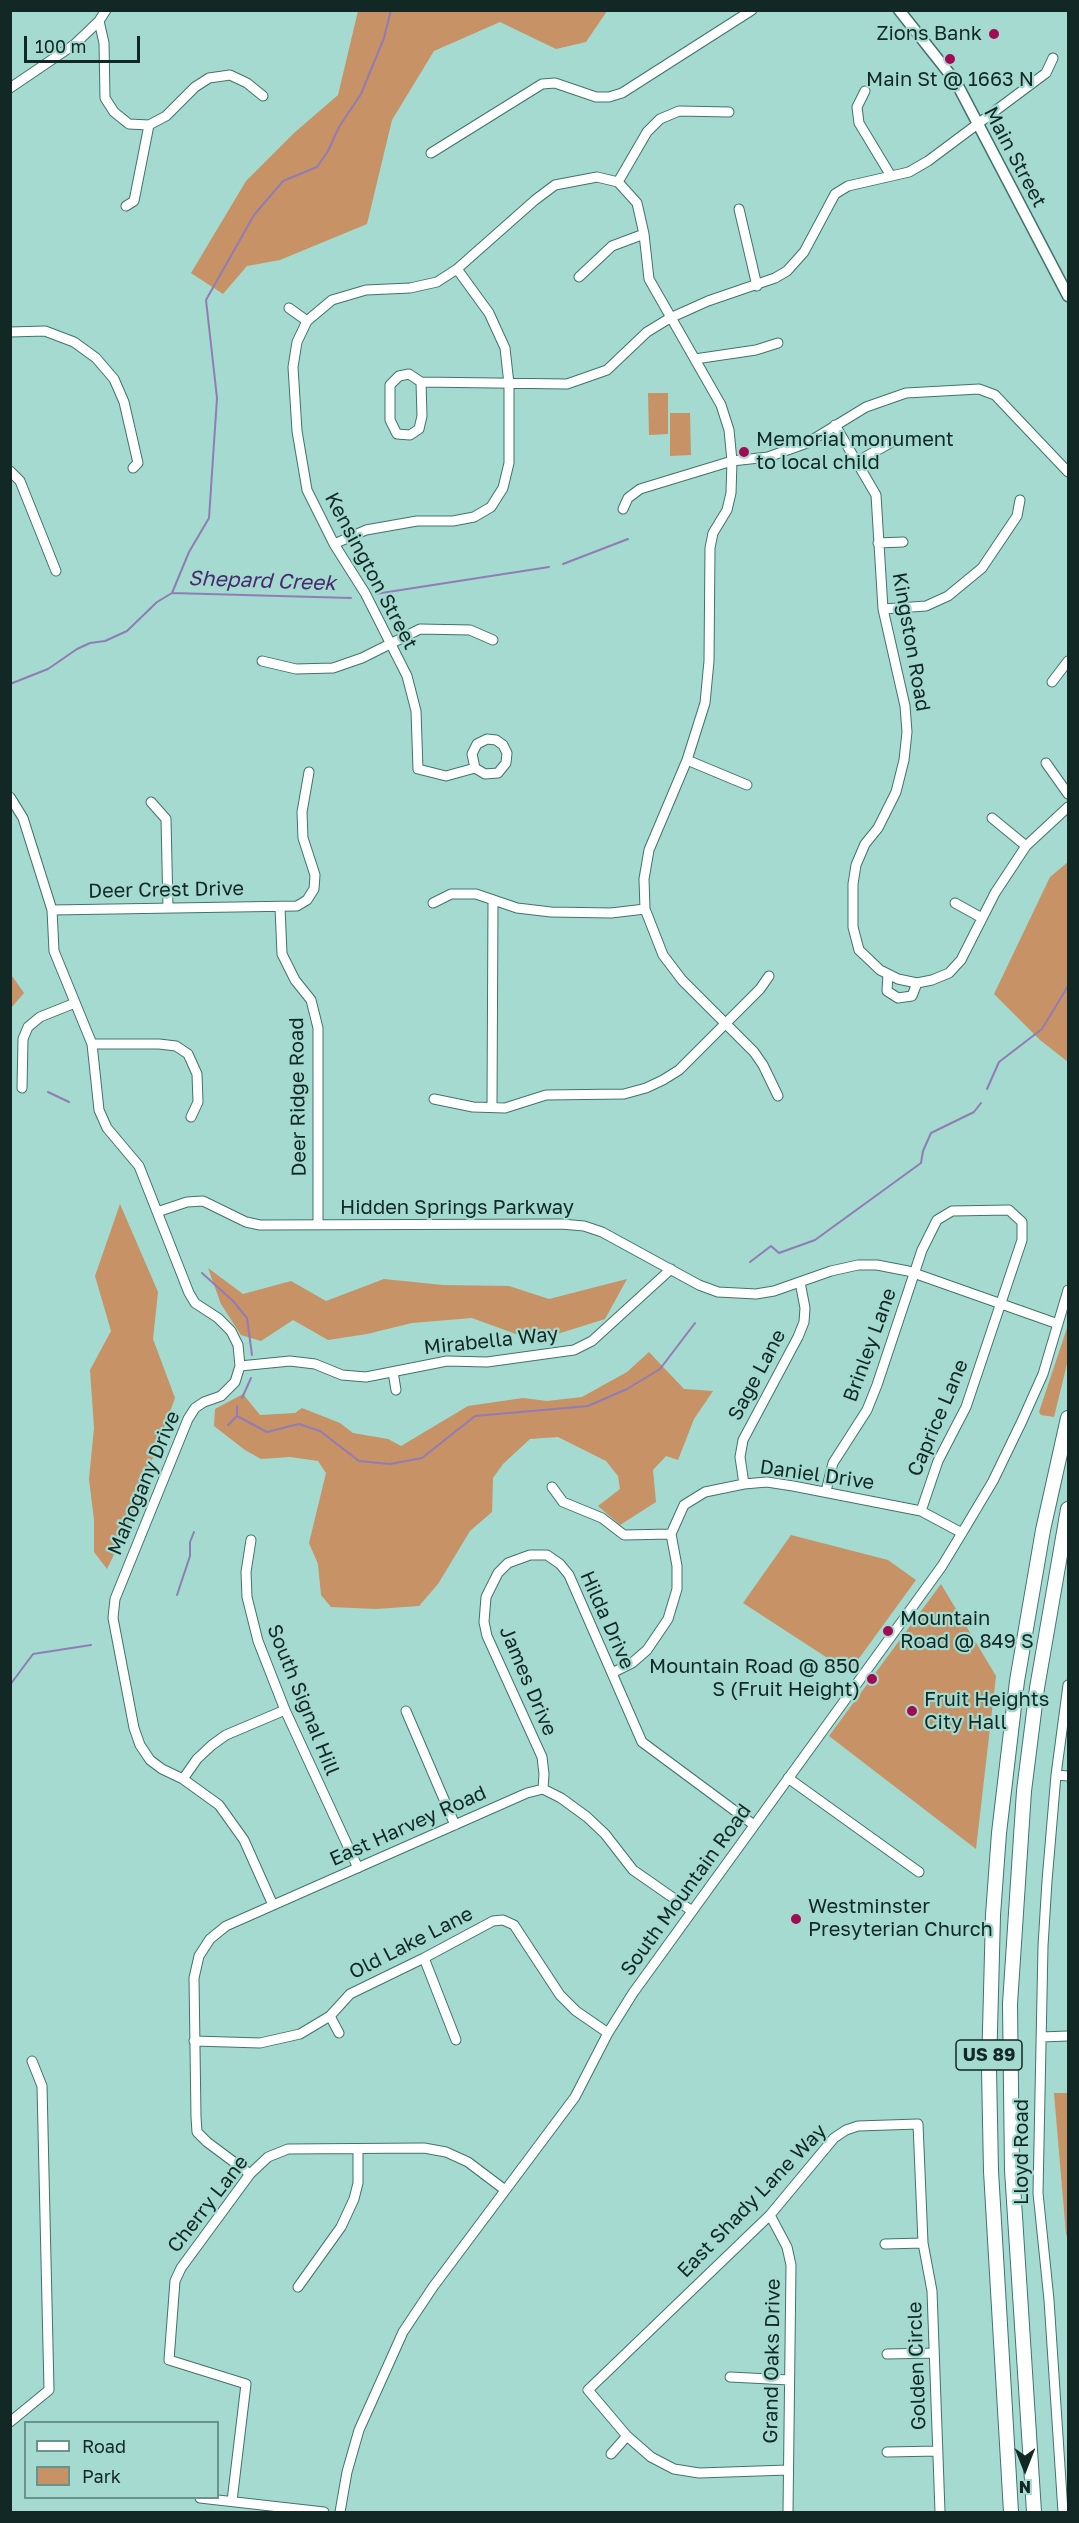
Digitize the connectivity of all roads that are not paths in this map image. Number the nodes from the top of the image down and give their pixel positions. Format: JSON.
{"nodes":[{"id":1,"x":106,"y":10,"type":"edge"},
{"id":2,"x":752,"y":10,"type":"edge"},
{"id":3,"x":899,"y":10,"type":"edge"},
{"id":4,"x":99,"y":21,"type":"junction"},
{"id":5,"x":1053,"y":58,"type":"dead end"},
{"id":6,"x":10,"y":88,"type":"edge"},
{"id":7,"x":865,"y":91,"type":"dead end"},
{"id":8,"x":263,"y":96,"type":"dead end"},
{"id":9,"x":729,"y":112,"type":"dead end"},
{"id":10,"x":977,"y":124,"type":"junction"},
{"id":11,"x":149,"y":125,"type":"junction"},
{"id":12,"x":431,"y":153,"type":"dead end"},
{"id":13,"x":891,"y":176,"type":"junction"},
{"id":14,"x":618,"y":182,"type":"junction"},
{"id":15,"x":126,"y":206,"type":"dead end"},
{"id":16,"x":739,"y":209,"type":"dead end"},
{"id":17,"x":644,"y":234,"type":"junction"},
{"id":18,"x":458,"y":269,"type":"junction"},
{"id":19,"x":579,"y":278,"type":"dead end"},
{"id":20,"x":757,"y":286,"type":"junction"},
{"id":21,"x":1068,"y":296,"type":"edge"},
{"id":22,"x":289,"y":308,"type":"dead end"},
{"id":23,"x":670,"y":318,"type":"junction"},
{"id":24,"x":307,"y":321,"type":"junction"},
{"id":25,"x":10,"y":332,"type":"edge"},
{"id":26,"x":778,"y":343,"type":"dead end"},
{"id":27,"x":695,"y":359,"type":"junction"},
{"id":28,"x":421,"y":382,"type":"junction"},
{"id":29,"x":509,"y":384,"type":"junction"},
{"id":30,"x":835,"y":425,"type":"junction"},
{"id":31,"x":892,"y":442,"type":"dead end"},
{"id":32,"x":732,"y":461,"type":"junction"},
{"id":33,"x":858,"y":461,"type":"junction"},
{"id":34,"x":133,"y":468,"type":"dead end"},
{"id":35,"x":10,"y":471,"type":"edge"},
{"id":36,"x":1068,"y":472,"type":"edge"},
{"id":37,"x":1020,"y":500,"type":"dead end"},
{"id":38,"x":623,"y":509,"type":"dead end"},
{"id":39,"x":903,"y":542,"type":"dead end"},
{"id":40,"x":878,"y":543,"type":"junction"},
{"id":41,"x":334,"y":544,"type":"junction"},
{"id":42,"x":56,"y":571,"type":"dead end"},
{"id":43,"x":883,"y":609,"type":"junction"},
{"id":44,"x":493,"y":640,"type":"dead end"},
{"id":45,"x":390,"y":644,"type":"junction"},
{"id":46,"x":262,"y":661,"type":"dead end"},
{"id":47,"x":1068,"y":662,"type":"edge"},
{"id":48,"x":1052,"y":682,"type":"dead end"},
{"id":49,"x":687,"y":760,"type":"junction"},
{"id":50,"x":1046,"y":763,"type":"dead end"},
{"id":51,"x":475,"y":768,"type":"junction"},
{"id":52,"x":309,"y":772,"type":"dead end"},
{"id":53,"x":747,"y":785,"type":"dead end"},
{"id":54,"x":1068,"y":794,"type":"edge"},
{"id":55,"x":10,"y":797,"type":"edge"},
{"id":56,"x":152,"y":802,"type":"dead end"},
{"id":57,"x":1068,"y":807,"type":"edge"},
{"id":58,"x":992,"y":818,"type":"dead end"},
{"id":59,"x":1026,"y":846,"type":"junction"},
{"id":60,"x":493,"y":901,"type":"junction"},
{"id":61,"x":433,"y":903,"type":"dead end"},
{"id":62,"x":955,"y":903,"type":"dead end"},
{"id":63,"x":280,"y":907,"type":"junction"},
{"id":64,"x":168,"y":908,"type":"junction"},
{"id":65,"x":645,"y":909,"type":"junction"},
{"id":66,"x":52,"y":910,"type":"junction"},
{"id":67,"x":982,"y":918,"type":"junction"},
{"id":68,"x":888,"y":974,"type":"junction"},
{"id":69,"x":769,"y":976,"type":"dead end"},
{"id":70,"x":916,"y":983,"type":"junction"},
{"id":71,"x":75,"y":1003,"type":"junction"},
{"id":72,"x":725,"y":1023,"type":"junction"},
{"id":73,"x":92,"y":1044,"type":"junction"},
{"id":74,"x":22,"y":1088,"type":"dead end"},
{"id":75,"x":778,"y":1096,"type":"dead end"},
{"id":76,"x":434,"y":1099,"type":"dead end"},
{"id":77,"x":492,"y":1107,"type":"junction"},
{"id":78,"x":191,"y":1117,"type":"dead end"},
{"id":79,"x":157,"y":1212,"type":"junction"},
{"id":80,"x":318,"y":1225,"type":"junction"},
{"id":81,"x":671,"y":1269,"type":"junction"},
{"id":82,"x":915,"y":1274,"type":"junction"},
{"id":83,"x":800,"y":1282,"type":"junction"},
{"id":84,"x":1068,"y":1290,"type":"edge"},
{"id":85,"x":1001,"y":1304,"type":"junction"},
{"id":86,"x":1058,"y":1324,"type":"junction"},
{"id":87,"x":240,"y":1366,"type":"junction"},
{"id":88,"x":393,"y":1372,"type":"junction"},
{"id":89,"x":396,"y":1390,"type":"dead end"},
{"id":90,"x":1068,"y":1418,"type":"edge"},
{"id":91,"x":744,"y":1484,"type":"junction"},
{"id":92,"x":552,"y":1487,"type":"dead end"},
{"id":93,"x":826,"y":1491,"type":"junction"},
{"id":94,"x":1068,"y":1509,"type":"edge"},
{"id":95,"x":921,"y":1511,"type":"junction"},
{"id":96,"x":962,"y":1533,"type":"junction"},
{"id":97,"x":671,"y":1534,"type":"junction"},
{"id":98,"x":251,"y":1539,"type":"dead end"},
{"id":99,"x":548,"y":1555,"type":"joint"},
{"id":100,"x":612,"y":1674,"type":"junction"},
{"id":101,"x":1068,"y":1685,"type":"edge"},
{"id":102,"x":285,"y":1710,"type":"junction"},
{"id":103,"x":405,"y":1711,"type":"dead end"},
{"id":104,"x":1056,"y":1775,"type":"junction"},
{"id":105,"x":1068,"y":1776,"type":"edge"},
{"id":106,"x":788,"y":1778,"type":"junction"},
{"id":107,"x":183,"y":1779,"type":"junction"},
{"id":108,"x":543,"y":1789,"type":"junction"},
{"id":109,"x":455,"y":1825,"type":"junction"},
{"id":110,"x":754,"y":1825,"type":"junction"},
{"id":111,"x":358,"y":1868,"type":"junction"},
{"id":112,"x":919,"y":1872,"type":"dead end"},
{"id":113,"x":273,"y":1905,"type":"junction"},
{"id":114,"x":692,"y":1911,"type":"junction"},
{"id":115,"x":424,"y":1958,"type":"junction"},
{"id":116,"x":330,"y":2016,"type":"junction"},
{"id":117,"x":339,"y":2033,"type":"dead end"},
{"id":118,"x":608,"y":2033,"type":"junction"},
{"id":119,"x":1068,"y":2036,"type":"edge"},
{"id":120,"x":1041,"y":2037,"type":"junction"},
{"id":121,"x":456,"y":2040,"type":"dead end"},
{"id":122,"x":194,"y":2042,"type":"junction"},
{"id":123,"x":32,"y":2061,"type":"dead end"},
{"id":124,"x":358,"y":2149,"type":"junction"},
{"id":125,"x":250,"y":2174,"type":"junction"},
{"id":126,"x":505,"y":2190,"type":"junction"},
{"id":127,"x":770,"y":2215,"type":"junction"},
{"id":128,"x":922,"y":2219,"type":"joint"},
{"id":129,"x":923,"y":2243,"type":"junction"},
{"id":130,"x":885,"y":2244,"type":"dead end"},
{"id":131,"x":298,"y":2287,"type":"dead end"},
{"id":132,"x":934,"y":2353,"type":"junction"},
{"id":133,"x":887,"y":2354,"type":"dead end"},
{"id":134,"x":730,"y":2377,"type":"dead end"},
{"id":135,"x":789,"y":2380,"type":"junction"},
{"id":136,"x":10,"y":2422,"type":"edge"},
{"id":137,"x":627,"y":2436,"type":"junction"},
{"id":138,"x":938,"y":2451,"type":"junction"},
{"id":139,"x":887,"y":2452,"type":"dead end"},
{"id":140,"x":610,"y":2454,"type":"dead end"},
{"id":141,"x":789,"y":2470,"type":"junction"},
{"id":142,"x":211,"y":2499,"type":"edge"},
{"id":143,"x":232,"y":2501,"type":"junction"},
{"id":144,"x":324,"y":2512,"type":"edge"},
{"id":145,"x":340,"y":2512,"type":"edge"},
{"id":146,"x":788,"y":2512,"type":"edge"},
{"id":147,"x":940,"y":2512,"type":"edge"},
{"id":148,"x":1011,"y":2512,"type":"edge"},
{"id":149,"x":1034,"y":2512,"type":"edge"},
{"id":150,"x":1063,"y":2512,"type":"edge"}],
"edges":[{"from":1,"to":4,"type":"street"},
{"from":2,"to":12,"type":"street"},
{"from":3,"to":10,"type":"main road","name":"Main Street"},
{"from":4,"to":6,"type":"street"},
{"from":4,"to":11,"type":"street"},
{"from":5,"to":10,"type":"street"},
{"from":7,"to":13,"type":"street"},
{"from":8,"to":11,"type":"street"},
{"from":9,"to":14,"type":"street"},
{"from":10,"to":13,"type":"street"},
{"from":10,"to":21,"type":"main road","name":"Main Street"},
{"from":11,"to":15,"type":"street"},
{"from":13,"to":20,"type":"street"},
{"from":14,"to":17,"type":"street"},
{"from":14,"to":18,"type":"street","name":"Kensington Street"},
{"from":16,"to":20,"type":"street"},
{"from":17,"to":19,"type":"street"},
{"from":17,"to":23,"type":"street"},
{"from":18,"to":24,"type":"street","name":"Kensington Street"},
{"from":18,"to":29,"type":"street"},
{"from":20,"to":23,"type":"street"},
{"from":22,"to":24,"type":"street"},
{"from":23,"to":27,"type":"street"},
{"from":23,"to":29,"type":"street"},
{"from":24,"to":41,"type":"street","name":"Kensington Street"},
{"from":25,"to":34,"type":"street"},
{"from":26,"to":27,"type":"street"},
{"from":27,"to":32,"type":"street"},
{"from":28,"to":28,"type":"street"},
{"from":28,"to":29,"type":"street"},
{"from":29,"to":41,"type":"street"},
{"from":30,"to":32,"type":"street"},
{"from":30,"to":33,"type":"street","name":"Kingston Road"},
{"from":30,"to":36,"type":"street"},
{"from":31,"to":33,"type":"street"},
{"from":32,"to":38,"type":"street"},
{"from":32,"to":49,"type":"street"},
{"from":33,"to":40,"type":"street","name":"Kingston Road"},
{"from":35,"to":42,"type":"street"},
{"from":37,"to":43,"type":"street"},
{"from":39,"to":40,"type":"street"},
{"from":40,"to":43,"type":"street","name":"Kingston Road"},
{"from":41,"to":45,"type":"street","name":"Kensington Street"},
{"from":43,"to":68,"type":"street","name":"Kingston Road"},
{"from":44,"to":45,"type":"street"},
{"from":45,"to":46,"type":"street"},
{"from":45,"to":51,"type":"street","name":"Kensington Street"},
{"from":47,"to":48,"type":"street"},
{"from":49,"to":53,"type":"street"},
{"from":49,"to":65,"type":"street"},
{"from":50,"to":54,"type":"street"},
{"from":51,"to":51,"type":"street"},
{"from":52,"to":63,"type":"street","name":"Deer Crest Drive"},
{"from":55,"to":66,"type":"street"},
{"from":56,"to":64,"type":"street"},
{"from":57,"to":59,"type":"street"},
{"from":58,"to":59,"type":"street"},
{"from":59,"to":67,"type":"street"},
{"from":60,"to":61,"type":"street"},
{"from":60,"to":65,"type":"street"},
{"from":60,"to":77,"type":"street"},
{"from":62,"to":67,"type":"street"},
{"from":63,"to":64,"type":"street","name":"Deer Crest Drive"},
{"from":63,"to":80,"type":"street","name":"Deer Ridge Road"},
{"from":64,"to":66,"type":"street","name":"Deer Crest Drive"},
{"from":65,"to":72,"type":"street"},
{"from":66,"to":71,"type":"street"},
{"from":67,"to":70,"type":"street"},
{"from":68,"to":70,"type":"street","name":"Kingston Road"},
{"from":68,"to":70,"type":"street"},
{"from":69,"to":72,"type":"street"},
{"from":71,"to":73,"type":"street"},
{"from":71,"to":74,"type":"street"},
{"from":72,"to":75,"type":"street"},
{"from":72,"to":77,"type":"street"},
{"from":73,"to":78,"type":"street"},
{"from":73,"to":79,"type":"street"},
{"from":76,"to":77,"type":"street"},
{"from":79,"to":80,"type":"street","name":"Hidden Springs Parkway"},
{"from":79,"to":87,"type":"street"},
{"from":80,"to":81,"type":"street","name":"Hidden Springs Parkway"},
{"from":81,"to":83,"type":"street","name":"Hidden Springs Parkway"},
{"from":81,"to":88,"type":"street","name":"Mirabella Way"},
{"from":82,"to":83,"type":"street","name":"Hidden Springs Parkway"},
{"from":82,"to":85,"type":"street","name":"Hidden Springs Parkway"},
{"from":82,"to":85,"type":"street","name":"Brinley Lane"},
{"from":82,"to":93,"type":"street","name":"Brinley Lane"},
{"from":83,"to":91,"type":"street","name":"Sage Lane"},
{"from":84,"to":86,"type":"street","name":"South Mountain Road"},
{"from":85,"to":86,"type":"street","name":"Hidden Springs Parkway"},
{"from":85,"to":95,"type":"street","name":"Caprice Lane"},
{"from":86,"to":96,"type":"street","name":"South Mountain Road"},
{"from":87,"to":88,"type":"street","name":"Mirabella Way"},
{"from":87,"to":107,"type":"street","name":"Mahogany Drive"},
{"from":88,"to":89,"type":"street"},
{"from":90,"to":148,"type":"highway","number":"US 89"},
{"from":91,"to":93,"type":"street","name":"Daniel Drive"},
{"from":91,"to":97,"type":"street","name":"Daniel Drive"},
{"from":92,"to":97,"type":"street"},
{"from":93,"to":95,"type":"street","name":"Daniel Drive"},
{"from":94,"to":149,"type":"highway","number":"US 89"},
{"from":95,"to":96,"type":"street","name":"Daniel Drive"},
{"from":96,"to":106,"type":"street","name":"South Mountain Road"},
{"from":97,"to":100,"type":"street"},
{"from":98,"to":102,"type":"street","name":"South Signal Hill"},
{"from":99,"to":100,"type":"street","name":"Hilda Drive"},
{"from":99,"to":108,"type":"street","name":"James Drive"},
{"from":100,"to":110,"type":"street","name":"Hilda Drive"},
{"from":101,"to":104,"type":"street","name":"Lloyd Road"},
{"from":102,"to":107,"type":"street"},
{"from":102,"to":111,"type":"street","name":"South Signal Hill"},
{"from":103,"to":109,"type":"street"},
{"from":104,"to":105,"type":"street"},
{"from":104,"to":120,"type":"street","name":"Lloyd Road"},
{"from":106,"to":110,"type":"street","name":"South Mountain Road"},
{"from":106,"to":112,"type":"street"},
{"from":107,"to":113,"type":"street","name":"Mahogany Drive"},
{"from":108,"to":109,"type":"street","name":"East Harvey Road"},
{"from":108,"to":114,"type":"street"},
{"from":109,"to":111,"type":"street","name":"East Harvey Road"},
{"from":110,"to":114,"type":"street","name":"South Mountain Road"},
{"from":111,"to":113,"type":"street","name":"East Harvey Road"},
{"from":113,"to":122,"type":"street","name":"East Harvey Road"},
{"from":114,"to":118,"type":"street","name":"South Mountain Road"},
{"from":115,"to":116,"type":"street","name":"Old Lake Lane"},
{"from":115,"to":118,"type":"street","name":"Old Lake Lane"},
{"from":115,"to":121,"type":"street"},
{"from":116,"to":117,"type":"street"},
{"from":116,"to":122,"type":"street","name":"Old Lake Lane"},
{"from":118,"to":126,"type":"street","name":"South Mountain Road"},
{"from":119,"to":120,"type":"street"},
{"from":120,"to":150,"type":"street","name":"Lloyd Road"},
{"from":122,"to":125,"type":"street","name":"East Harvey Road"},
{"from":123,"to":136,"type":"street"},
{"from":124,"to":125,"type":"street","name":"Cherry Lane"},
{"from":124,"to":126,"type":"street","name":"Cherry Lane"},
{"from":124,"to":131,"type":"street"},
{"from":125,"to":143,"type":"street","name":"Cherry Lane"},
{"from":126,"to":145,"type":"street","name":"South Mountain Road"},
{"from":127,"to":128,"type":"street","name":"East Shady Lane Way"},
{"from":127,"to":135,"type":"street","name":"Grand Oaks Drive"},
{"from":127,"to":137,"type":"street","name":"East Shady Lane Way"},
{"from":128,"to":129,"type":"street","name":"Golden Circle"},
{"from":129,"to":130,"type":"street"},
{"from":129,"to":132,"type":"street","name":"Golden Circle"},
{"from":132,"to":133,"type":"street"},
{"from":132,"to":138,"type":"street","name":"Golden Circle"},
{"from":134,"to":135,"type":"street"},
{"from":135,"to":141,"type":"street","name":"Grand Oaks Drive"},
{"from":137,"to":140,"type":"street"},
{"from":137,"to":141,"type":"street"},
{"from":138,"to":139,"type":"street"},
{"from":138,"to":147,"type":"street","name":"Golden Circle"},
{"from":141,"to":146,"type":"street","name":"Grand Oaks Drive"},
{"from":142,"to":143,"type":"street"},
{"from":143,"to":144,"type":"street"}]}
